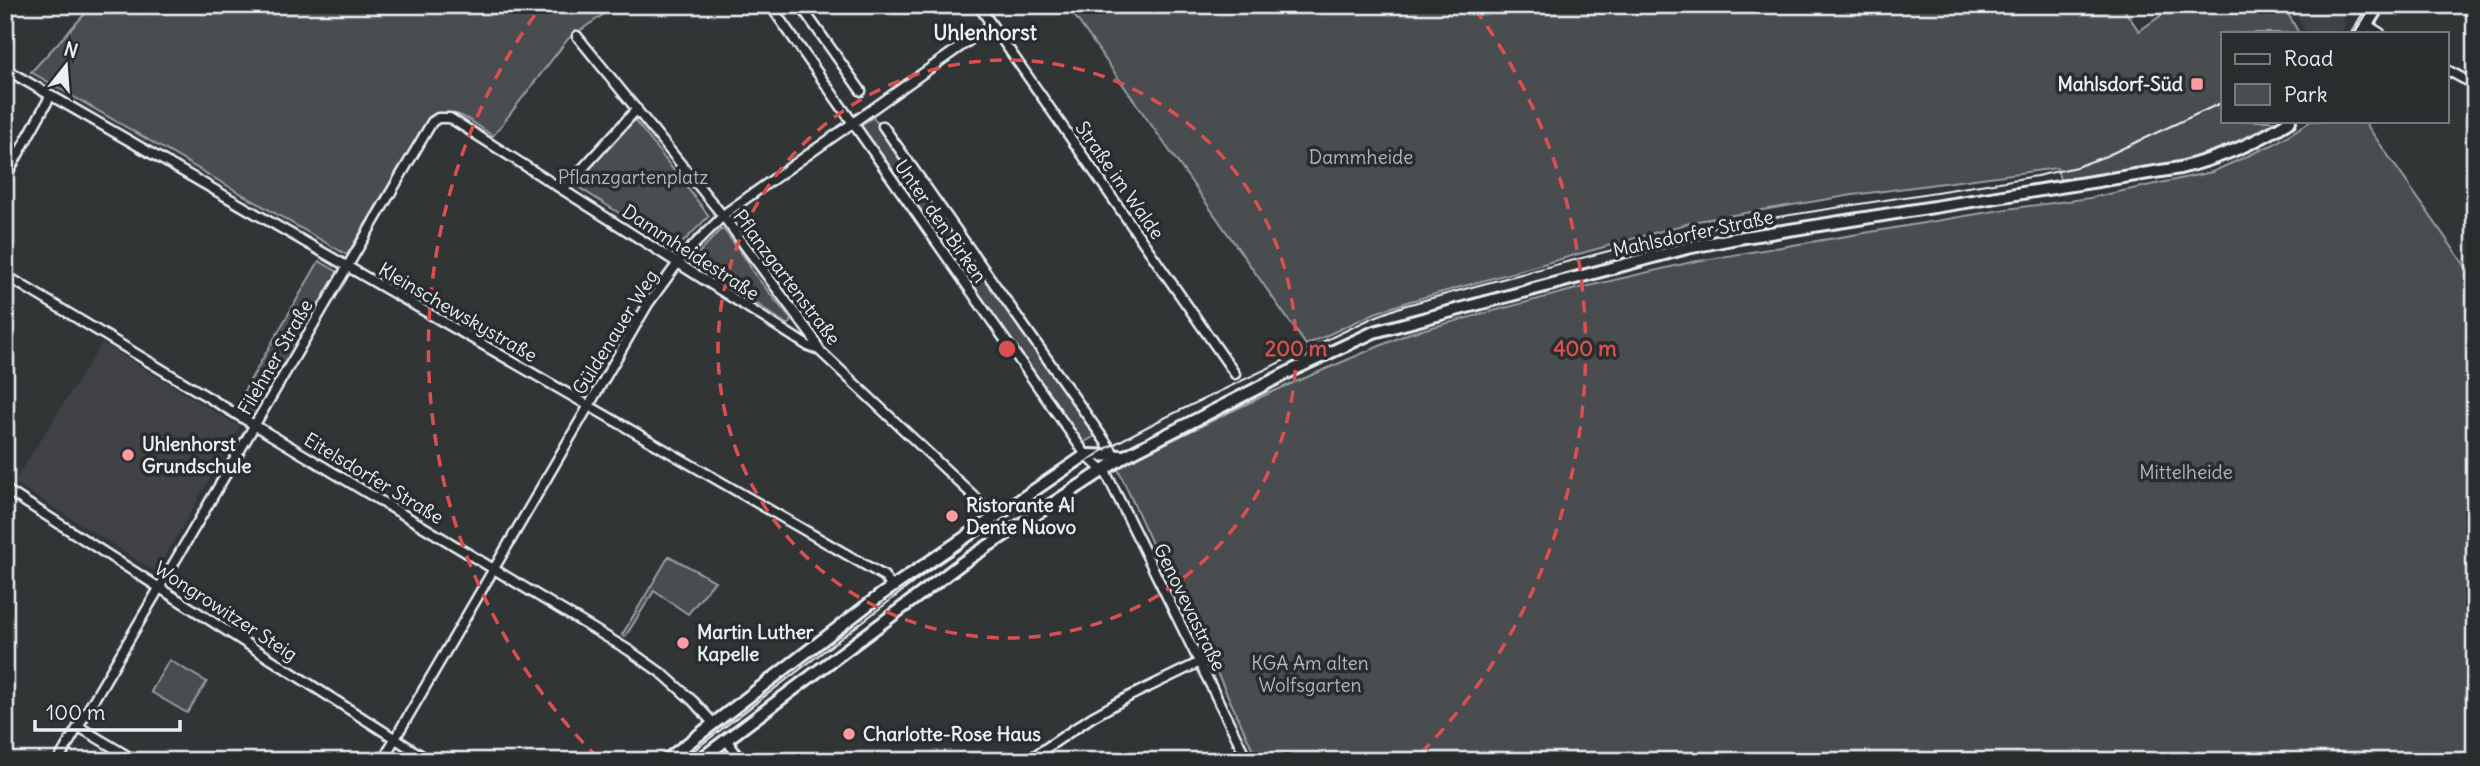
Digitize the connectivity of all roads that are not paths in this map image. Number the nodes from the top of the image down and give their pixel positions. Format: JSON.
{"nodes":[{"id":1,"x":770,"y":5,"type":"edge"},
{"id":2,"x":800,"y":5,"type":"edge"},
{"id":3,"x":978,"y":5,"type":"edge"},
{"id":4,"x":2379,"y":5,"type":"edge"},
{"id":5,"x":992,"y":25,"type":"junction"},
{"id":6,"x":2364,"y":29,"type":"edge"},
{"id":7,"x":577,"y":36,"type":"dead end"},
{"id":8,"x":5,"y":69,"type":"edge"},
{"id":9,"x":2448,"y":71,"type":"edge"},
{"id":10,"x":2475,"y":85,"type":"edge"},
{"id":11,"x":860,"y":91,"type":"dead end"},
{"id":12,"x":51,"y":95,"type":"junction"},
{"id":13,"x":638,"y":108,"type":"junction"},
{"id":14,"x":439,"y":118,"type":"joint"},
{"id":15,"x":853,"y":122,"type":"junction"},
{"id":16,"x":2288,"y":122,"type":"edge"},
{"id":17,"x":883,"y":125,"type":"dead end"},
{"id":18,"x":5,"y":178,"type":"edge"},
{"id":19,"x":564,"y":189,"type":"junction"},
{"id":20,"x":723,"y":216,"type":"junction"},
{"id":21,"x":678,"y":261,"type":"junction"},
{"id":22,"x":346,"y":267,"type":"junction"},
{"id":23,"x":5,"y":275,"type":"edge"},
{"id":24,"x":819,"y":350,"type":"junction"},
{"id":25,"x":1235,"y":374,"type":"dead end"},
{"id":26,"x":588,"y":405,"type":"junction"},
{"id":27,"x":255,"y":424,"type":"junction"},
{"id":28,"x":1086,"y":455,"type":"junction"},
{"id":29,"x":1120,"y":457,"type":"junction"},
{"id":30,"x":1102,"y":470,"type":"junction"},
{"id":31,"x":5,"y":489,"type":"edge"},
{"id":32,"x":995,"y":516,"type":"junction"},
{"id":33,"x":494,"y":569,"type":"junction"},
{"id":34,"x":160,"y":587,"type":"junction"},
{"id":35,"x":892,"y":587,"type":"junction"},
{"id":36,"x":1198,"y":663,"type":"junction"},
{"id":37,"x":714,"y":724,"type":"junction"},
{"id":38,"x":79,"y":727,"type":"junction"},
{"id":39,"x":395,"y":739,"type":"junction"},
{"id":40,"x":726,"y":739,"type":"junction"},
{"id":41,"x":1040,"y":752,"type":"junction"},
{"id":42,"x":58,"y":761,"type":"edge"},
{"id":43,"x":136,"y":761,"type":"edge"},
{"id":44,"x":382,"y":761,"type":"edge"},
{"id":45,"x":430,"y":761,"type":"edge"},
{"id":46,"x":665,"y":761,"type":"edge"},
{"id":47,"x":698,"y":761,"type":"edge"},
{"id":48,"x":741,"y":761,"type":"edge"},
{"id":49,"x":1027,"y":761,"type":"edge"},
{"id":50,"x":1045,"y":761,"type":"edge"},
{"id":51,"x":1248,"y":761,"type":"edge"}],
"edges":[{"from":1,"to":15,"type":"street","name":"Unter den Birken"},
{"from":2,"to":11,"type":"street"},
{"from":3,"to":5,"type":"street","name":"Straße im Walde"},
{"from":4,"to":6,"type":"main road"},
{"from":5,"to":15,"type":"street","name":"Güldenauer Weg"},
{"from":5,"to":25,"type":"street","name":"Straße im Walde"},
{"from":7,"to":13,"type":"street","name":"Pflanzgartenstraße"},
{"from":8,"to":12,"type":"street","name":"Kleinschewskystraße"},
{"from":9,"to":10,"type":"street"},
{"from":12,"to":18,"type":"street"},
{"from":12,"to":22,"type":"street","name":"Kleinschewskystraße"},
{"from":13,"to":19,"type":"street"},
{"from":13,"to":20,"type":"street","name":"Pflanzgartenstraße"},
{"from":14,"to":19,"type":"street","name":"Dammheidestraße"},
{"from":14,"to":22,"type":"street","name":"Filehner Straße"},
{"from":15,"to":20,"type":"street","name":"Güldenauer Weg"},
{"from":15,"to":28,"type":"street","name":"Unter den Birken"},
{"from":16,"to":29,"type":"main road","name":"Mahlsdorfer Straße"},
{"from":17,"to":29,"type":"street","name":"Unter den Birken"},
{"from":19,"to":21,"type":"street","name":"Dammheidestraße"},
{"from":20,"to":21,"type":"street","name":"Güldenauer Weg"},
{"from":20,"to":24,"type":"street","name":"Pflanzgartenstraße"},
{"from":21,"to":24,"type":"street","name":"Dammheidestraße"},
{"from":21,"to":26,"type":"street","name":"Güldenauer Weg"},
{"from":22,"to":26,"type":"street","name":"Kleinschewskystraße"},
{"from":22,"to":27,"type":"street","name":"Filehner Straße"},
{"from":23,"to":27,"type":"street","name":"Eitelsdorfer Straße"},
{"from":24,"to":32,"type":"street","name":"Pflanzgartenstraße"},
{"from":26,"to":33,"type":"street","name":"Güldenauer Weg"},
{"from":26,"to":35,"type":"street","name":"Kleinschewskystraße"},
{"from":27,"to":33,"type":"street","name":"Eitelsdorfer Straße"},
{"from":27,"to":34,"type":"street","name":"Filehner Straße"},
{"from":28,"to":29,"type":"main road","name":"Mahlsdorfer Straße"},
{"from":28,"to":30,"type":"street","name":"Unter den Birken"},
{"from":28,"to":32,"type":"main road"},
{"from":29,"to":30,"type":"main road","name":"Mahlsdorfer Straße"},
{"from":30,"to":36,"type":"street","name":"Genovevastraße"},
{"from":30,"to":40,"type":"main road","name":"Mahlsdorfer Straße"},
{"from":31,"to":34,"type":"street","name":"Wongrowitzer Steig"},
{"from":32,"to":35,"type":"main road"},
{"from":33,"to":37,"type":"street","name":"Eitelsdorfer Straße"},
{"from":33,"to":39,"type":"street","name":"Güldenauer Weg"},
{"from":34,"to":38,"type":"street","name":"Filehner Straße"},
{"from":34,"to":39,"type":"street","name":"Wongrowitzer Steig"},
{"from":35,"to":37,"type":"main road"},
{"from":36,"to":41,"type":"street"},
{"from":36,"to":51,"type":"street","name":"Genovevastraße"},
{"from":37,"to":40,"type":"main road"},
{"from":37,"to":46,"type":"main road"},
{"from":38,"to":42,"type":"street","name":"Filehner Straße"},
{"from":38,"to":43,"type":"street"},
{"from":39,"to":44,"type":"street","name":"Güldenauer Weg"},
{"from":39,"to":45,"type":"street","name":"Wongrowitzer Steig"},
{"from":40,"to":47,"type":"main road","name":"Mahlsdorfer Straße"},
{"from":40,"to":48,"type":"street"},
{"from":41,"to":49,"type":"street"},
{"from":41,"to":50,"type":"street"}]}
